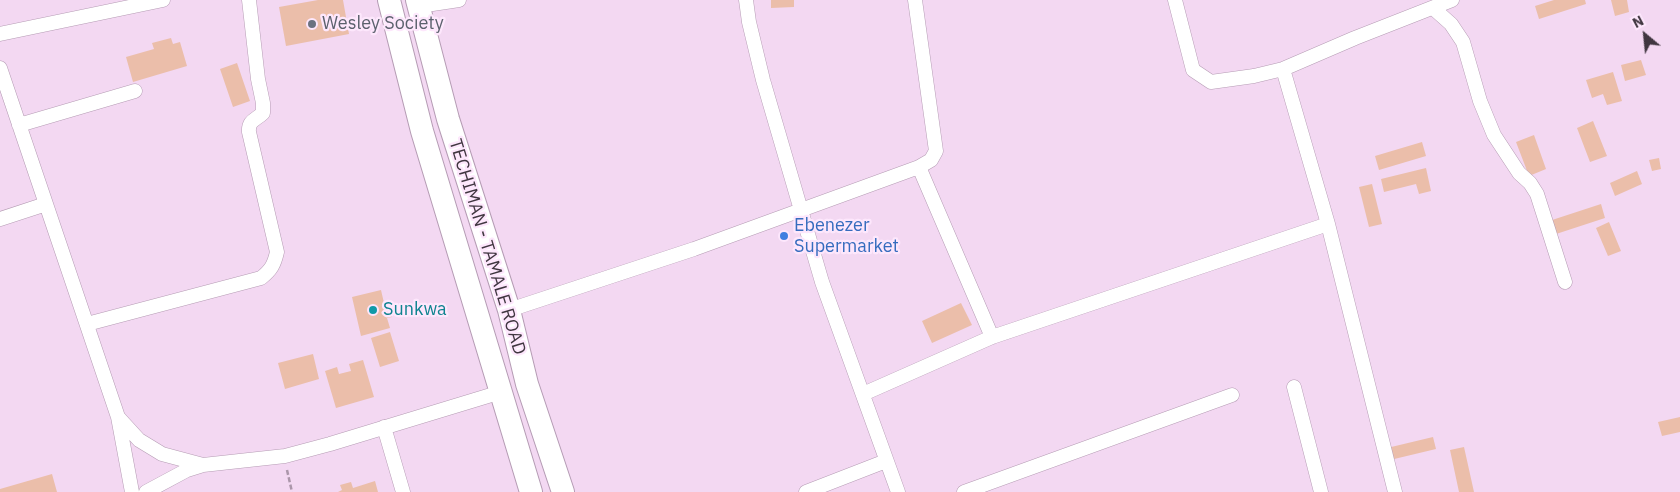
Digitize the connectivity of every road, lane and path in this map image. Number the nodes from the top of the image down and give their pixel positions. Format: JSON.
{"nodes":[{"id":1,"x":163,"y":0,"type":"edge"},
{"id":2,"x":249,"y":0,"type":"edge"},
{"id":3,"x":389,"y":0,"type":"edge"},
{"id":4,"x":459,"y":0,"type":"edge"},
{"id":5,"x":746,"y":0,"type":"edge"},
{"id":6,"x":916,"y":0,"type":"edge"},
{"id":7,"x":1175,"y":0,"type":"edge"},
{"id":8,"x":1452,"y":0,"type":"edge"},
{"id":9,"x":418,"y":3,"type":"edge"},
{"id":10,"x":1433,"y":8,"type":"junction"},
{"id":11,"x":0,"y":34,"type":"edge"},
{"id":12,"x":0,"y":68,"type":"edge"},
{"id":13,"x":1283,"y":69,"type":"junction"},
{"id":14,"x":135,"y":91,"type":"dead end"},
{"id":15,"x":19,"y":125,"type":"junction"},
{"id":16,"x":919,"y":167,"type":"junction"},
{"id":17,"x":46,"y":204,"type":"junction"},
{"id":18,"x":801,"y":208,"type":"junction"},
{"id":19,"x":0,"y":219,"type":"edge"},
{"id":20,"x":1328,"y":224,"type":"junction"},
{"id":21,"x":1565,"y":282,"type":"dead end"},
{"id":22,"x":509,"y":310,"type":"junction"},
{"id":23,"x":87,"y":324,"type":"junction"},
{"id":24,"x":992,"y":337,"type":"junction"},
{"id":25,"x":527,"y":384,"type":"junction"},
{"id":26,"x":1294,"y":387,"type":"dead end"},
{"id":27,"x":501,"y":392,"type":"junction"},
{"id":28,"x":863,"y":394,"type":"junction"},
{"id":29,"x":1232,"y":395,"type":"dead end"},
{"id":30,"x":118,"y":417,"type":"junction"},
{"id":31,"x":384,"y":427,"type":"junction"},
{"id":32,"x":285,"y":456,"type":"junction"},
{"id":33,"x":886,"y":461,"type":"junction"},
{"id":34,"x":203,"y":465,"type":"junction"},
{"id":35,"x":563,"y":486,"type":"edge"},
{"id":36,"x":132,"y":492,"type":"edge"},
{"id":37,"x":146,"y":492,"type":"edge"},
{"id":38,"x":292,"y":492,"type":"edge"},
{"id":39,"x":403,"y":492,"type":"edge"},
{"id":40,"x":531,"y":492,"type":"edge"},
{"id":41,"x":806,"y":492,"type":"edge"},
{"id":42,"x":898,"y":492,"type":"edge"},
{"id":43,"x":964,"y":492,"type":"edge"},
{"id":44,"x":1321,"y":492,"type":"edge"},
{"id":45,"x":1395,"y":492,"type":"edge"}],
"edges":[{"from":1,"to":11,"type":"street"},
{"from":2,"to":23,"type":"street"},
{"from":3,"to":27,"type":"highway","name":"TECHIMAN - TAMALE ROAD"},
{"from":4,"to":9,"type":"street"},
{"from":5,"to":18,"type":"street"},
{"from":6,"to":16,"type":"street"},
{"from":7,"to":13,"type":"street"},
{"from":8,"to":10,"type":"street"},
{"from":9,"to":22,"type":"highway","name":"TECHIMAN - TAMALE ROAD"},
{"from":10,"to":13,"type":"street"},
{"from":10,"to":21,"type":"street"},
{"from":12,"to":15,"type":"street"},
{"from":13,"to":20,"type":"street"},
{"from":14,"to":15,"type":"street"},
{"from":15,"to":17,"type":"street"},
{"from":16,"to":18,"type":"street"},
{"from":16,"to":24,"type":"street"},
{"from":17,"to":19,"type":"street"},
{"from":17,"to":23,"type":"street"},
{"from":18,"to":22,"type":"street"},
{"from":18,"to":28,"type":"street"},
{"from":20,"to":24,"type":"street"},
{"from":20,"to":45,"type":"street"},
{"from":22,"to":25,"type":"highway","name":"TECHIMAN - TAMALE ROAD"},
{"from":23,"to":30,"type":"street"},
{"from":24,"to":28,"type":"street"},
{"from":25,"to":27,"type":"highway"},
{"from":25,"to":35,"type":"highway","name":"TECHIMAN - TAMALE ROAD"},
{"from":26,"to":44,"type":"street"},
{"from":27,"to":31,"type":"street"},
{"from":27,"to":40,"type":"highway","name":"TECHIMAN - TAMALE ROAD"},
{"from":28,"to":33,"type":"street"},
{"from":29,"to":43,"type":"street"},
{"from":30,"to":34,"type":"street"},
{"from":30,"to":36,"type":"street"},
{"from":31,"to":32,"type":"street"},
{"from":31,"to":39,"type":"street"},
{"from":32,"to":34,"type":"street"},
{"from":32,"to":38,"type":"path"},
{"from":33,"to":41,"type":"street"},
{"from":33,"to":42,"type":"street"},
{"from":34,"to":37,"type":"street"}]}
